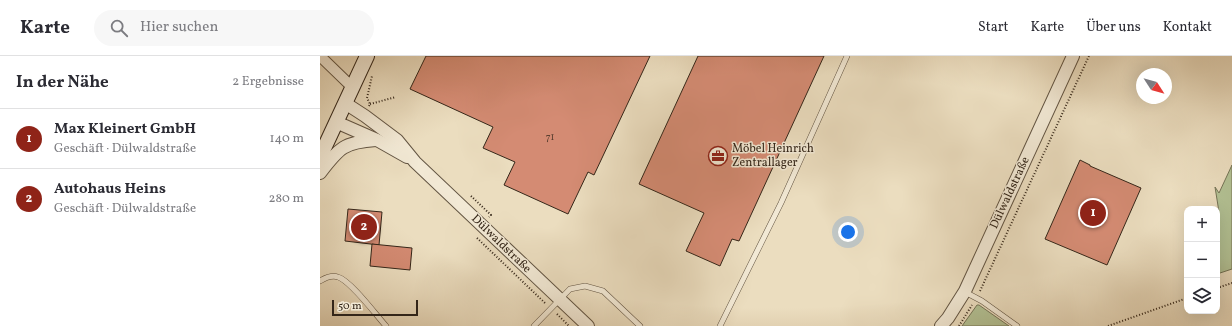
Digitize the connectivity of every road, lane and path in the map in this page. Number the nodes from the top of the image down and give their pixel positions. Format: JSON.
{"nodes":[{"id":1,"x":320,"y":56,"type":"edge"},
{"id":2,"x":367,"y":56,"type":"edge"},
{"id":3,"x":847,"y":56,"type":"edge"},
{"id":4,"x":1073,"y":56,"type":"edge"},
{"id":5,"x":1089,"y":56,"type":"edge"},
{"id":6,"x":360,"y":70,"type":"junction"},
{"id":7,"x":352,"y":87,"type":"junction"},
{"id":8,"x":396,"y":97,"type":"dead end"},
{"id":9,"x":345,"y":103,"type":"junction"},
{"id":10,"x":370,"y":104,"type":"junction"},
{"id":11,"x":362,"y":114,"type":"junction"},
{"id":12,"x":336,"y":122,"type":"junction"},
{"id":13,"x":377,"y":140,"type":"junction"},
{"id":14,"x":320,"y":157,"type":"edge"},
{"id":15,"x":415,"y":162,"type":"junction"},
{"id":16,"x":320,"y":173,"type":"edge"},
{"id":17,"x":473,"y":234,"type":"dead end"},
{"id":18,"x":320,"y":281,"type":"edge"},
{"id":19,"x":1232,"y":283,"type":"edge"},
{"id":20,"x":1220,"y":287,"type":"edge"},
{"id":21,"x":965,"y":291,"type":"junction"},
{"id":22,"x":977,"y":298,"type":"junction"},
{"id":23,"x":559,"y":299,"type":"junction"},
{"id":24,"x":1184,"y":299,"type":"edge"},
{"id":25,"x":550,"y":308,"type":"junction"},
{"id":26,"x":386,"y":326,"type":"edge"},
{"id":27,"x":534,"y":326,"type":"edge"},
{"id":28,"x":569,"y":326,"type":"edge"},
{"id":29,"x":588,"y":326,"type":"edge"},
{"id":30,"x":640,"y":326,"type":"edge"},
{"id":31,"x":720,"y":326,"type":"edge"},
{"id":32,"x":941,"y":326,"type":"edge"},
{"id":33,"x":959,"y":326,"type":"edge"},
{"id":34,"x":1017,"y":326,"type":"edge"},
{"id":35,"x":1108,"y":326,"type":"edge"}],
"edges":[{"from":1,"to":7,"type":"street"},
{"from":2,"to":6,"type":"main road"},
{"from":3,"to":31,"type":"lane"},
{"from":4,"to":21,"type":"street","name":"Dülwaldstraße"},
{"from":5,"to":22,"type":"path"},
{"from":6,"to":7,"type":"main road"},
{"from":6,"to":10,"type":"path"},
{"from":7,"to":9,"type":"main road"},
{"from":8,"to":10,"type":"path"},
{"from":9,"to":11,"type":"street","name":"Dülwaldstraße"},
{"from":9,"to":12,"type":"main road"},
{"from":10,"to":11,"type":"path"},
{"from":11,"to":15,"type":"street","name":"Dülwaldstraße"},
{"from":12,"to":13,"type":"street","name":"Dülwaldstraße"},
{"from":12,"to":14,"type":"main road"},
{"from":13,"to":15,"type":"street","name":"Dülwaldstraße"},
{"from":13,"to":16,"type":"street"},
{"from":15,"to":23,"type":"street","name":"Dülwaldstraße"},
{"from":17,"to":25,"type":"path"},
{"from":18,"to":26,"type":"lane"},
{"from":19,"to":20,"type":"path"},
{"from":21,"to":22,"type":"lane"},
{"from":21,"to":32,"type":"street","name":"Dülwaldstraße"},
{"from":22,"to":33,"type":"path"},
{"from":22,"to":34,"type":"lane"},
{"from":23,"to":25,"type":"lane"},
{"from":23,"to":29,"type":"street","name":"Dülwaldstraße"},
{"from":23,"to":30,"type":"lane"},
{"from":24,"to":35,"type":"path"},
{"from":25,"to":27,"type":"lane"},
{"from":25,"to":28,"type":"path"}]}
